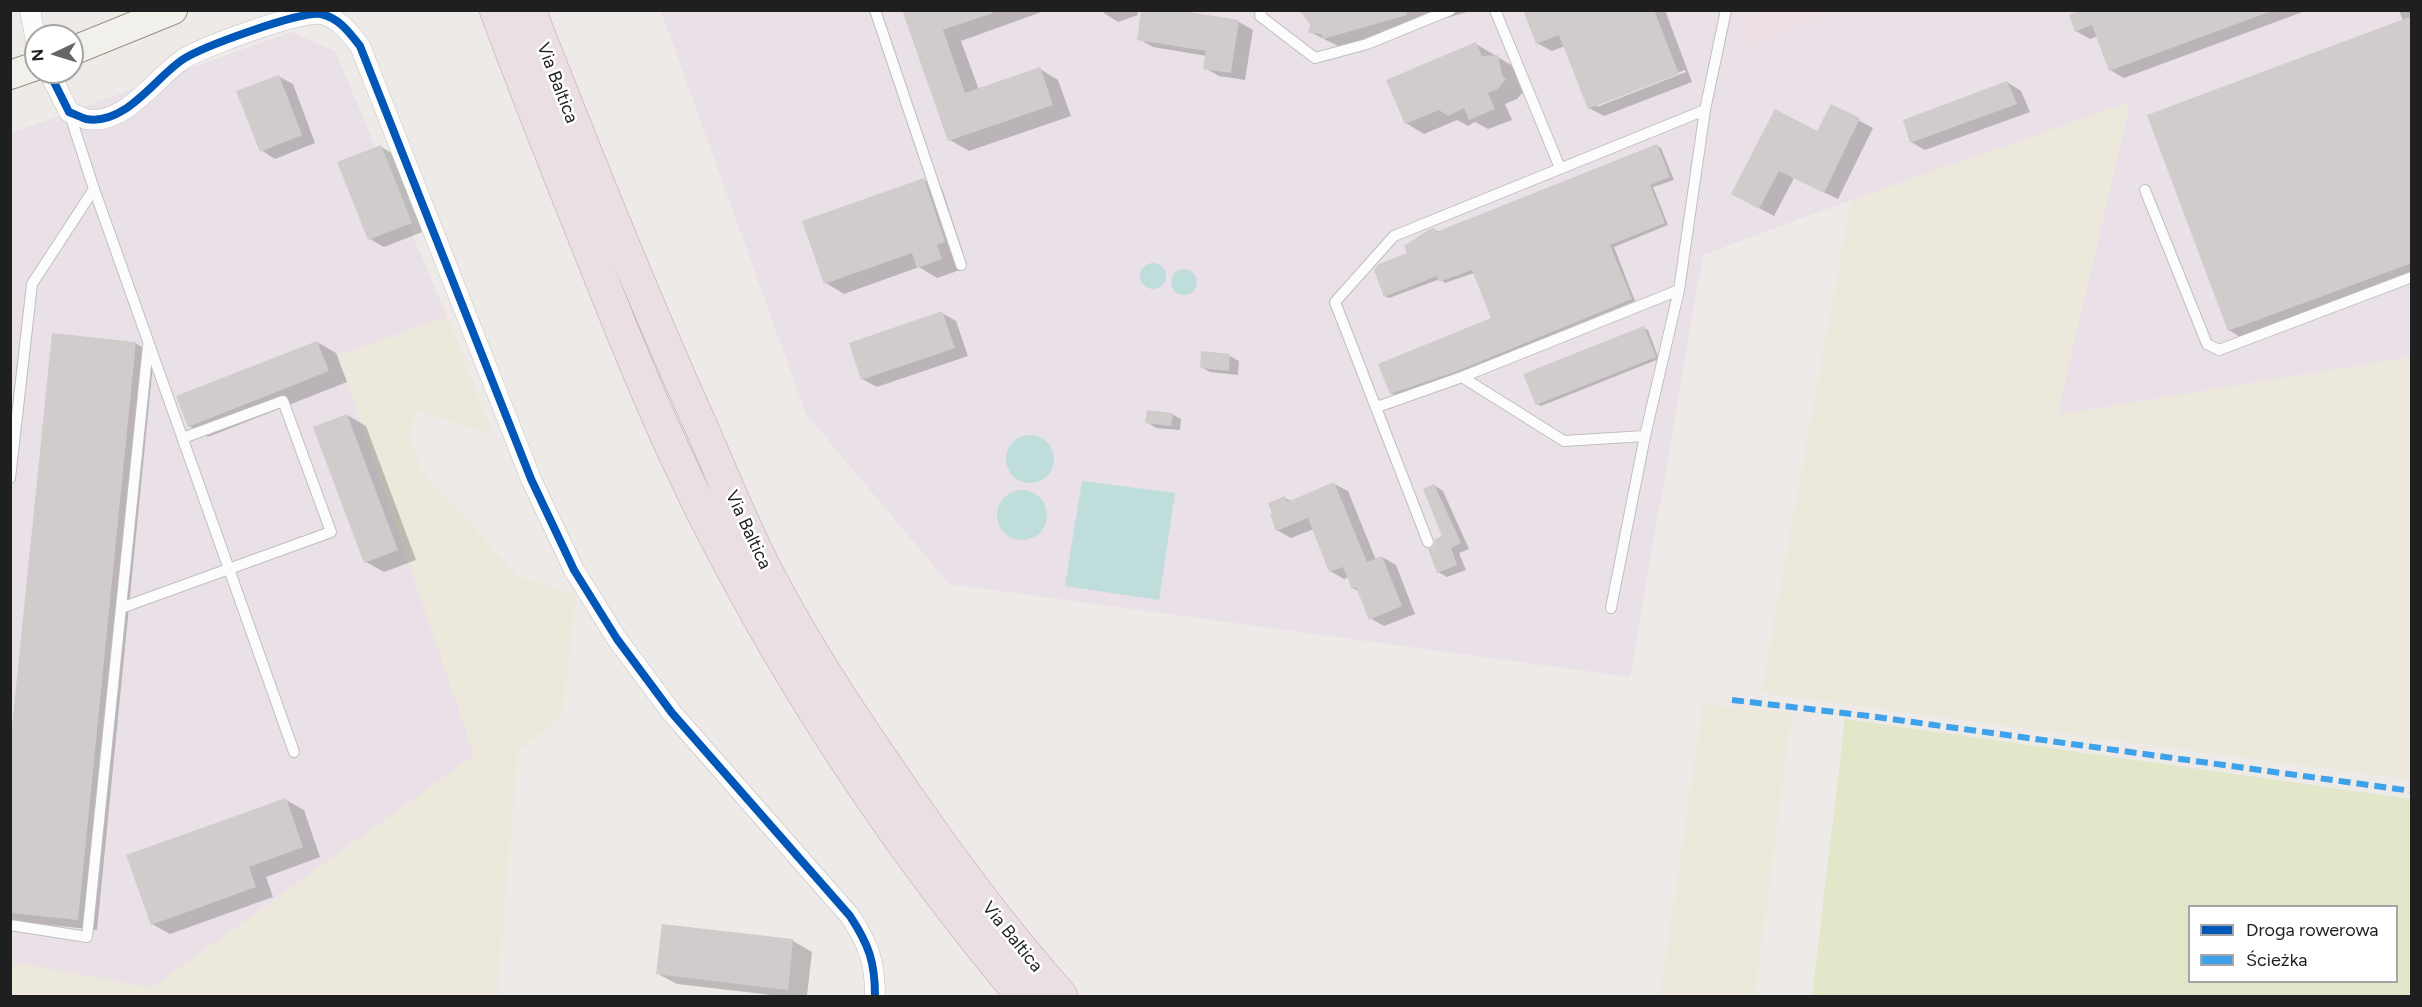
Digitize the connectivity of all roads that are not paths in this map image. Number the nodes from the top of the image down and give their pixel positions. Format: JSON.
{"nodes":[{"id":1,"x":172,"y":10,"type":"edge"},
{"id":2,"x":496,"y":10,"type":"edge"},
{"id":3,"x":529,"y":10,"type":"edge"},
{"id":4,"x":875,"y":10,"type":"edge"},
{"id":5,"x":1261,"y":10,"type":"edge"},
{"id":6,"x":1450,"y":10,"type":"edge"},
{"id":7,"x":1495,"y":10,"type":"edge"},
{"id":8,"x":1726,"y":10,"type":"edge"},
{"id":9,"x":84,"y":46,"type":"edge"},
{"id":10,"x":55,"y":84,"type":"edge"},
{"id":11,"x":1705,"y":110,"type":"junction"},
{"id":12,"x":69,"y":112,"type":"junction"},
{"id":13,"x":1560,"y":168,"type":"junction"},
{"id":14,"x":94,"y":189,"type":"junction"},
{"id":15,"x":2145,"y":190,"type":"dead end"},
{"id":16,"x":961,"y":265,"type":"dead end"},
{"id":17,"x":2412,"y":277,"type":"edge"},
{"id":18,"x":1679,"y":290,"type":"junction"},
{"id":19,"x":149,"y":342,"type":"junction"},
{"id":20,"x":1462,"y":376,"type":"junction"},
{"id":21,"x":1377,"y":407,"type":"junction"},
{"id":22,"x":1645,"y":436,"type":"junction"},
{"id":23,"x":183,"y":438,"type":"junction"},
{"id":24,"x":10,"y":478,"type":"edge"},
{"id":25,"x":1428,"y":542,"type":"dead end"},
{"id":26,"x":230,"y":570,"type":"junction"},
{"id":27,"x":121,"y":608,"type":"junction"},
{"id":28,"x":1611,"y":608,"type":"dead end"},
{"id":29,"x":294,"y":752,"type":"dead end"},
{"id":30,"x":10,"y":925,"type":"edge"},
{"id":31,"x":875,"y":996,"type":"edge"},
{"id":32,"x":1022,"y":996,"type":"edge"},
{"id":33,"x":1061,"y":996,"type":"edge"}],
"edges":[{"from":1,"to":9,"type":"main road"},
{"from":2,"to":32,"type":"highway","name":"Via Baltica"},
{"from":3,"to":33,"type":"highway","name":"Via Baltica"},
{"from":4,"to":16,"type":"lane"},
{"from":5,"to":6,"type":"lane"},
{"from":7,"to":13,"type":"lane"},
{"from":8,"to":11,"type":"lane"},
{"from":10,"to":12,"type":"street"},
{"from":11,"to":13,"type":"lane"},
{"from":11,"to":18,"type":"lane"},
{"from":12,"to":14,"type":"lane"},
{"from":12,"to":31,"type":"street"},
{"from":13,"to":21,"type":"lane"},
{"from":14,"to":19,"type":"lane"},
{"from":14,"to":24,"type":"lane"},
{"from":15,"to":17,"type":"lane"},
{"from":18,"to":20,"type":"lane"},
{"from":18,"to":22,"type":"lane"},
{"from":19,"to":23,"type":"lane"},
{"from":19,"to":27,"type":"lane"},
{"from":20,"to":21,"type":"lane"},
{"from":20,"to":22,"type":"lane"},
{"from":21,"to":25,"type":"lane"},
{"from":22,"to":28,"type":"lane"},
{"from":23,"to":26,"type":"lane"},
{"from":23,"to":26,"type":"lane"},
{"from":26,"to":27,"type":"lane"},
{"from":26,"to":29,"type":"lane"},
{"from":27,"to":30,"type":"lane"}]}
